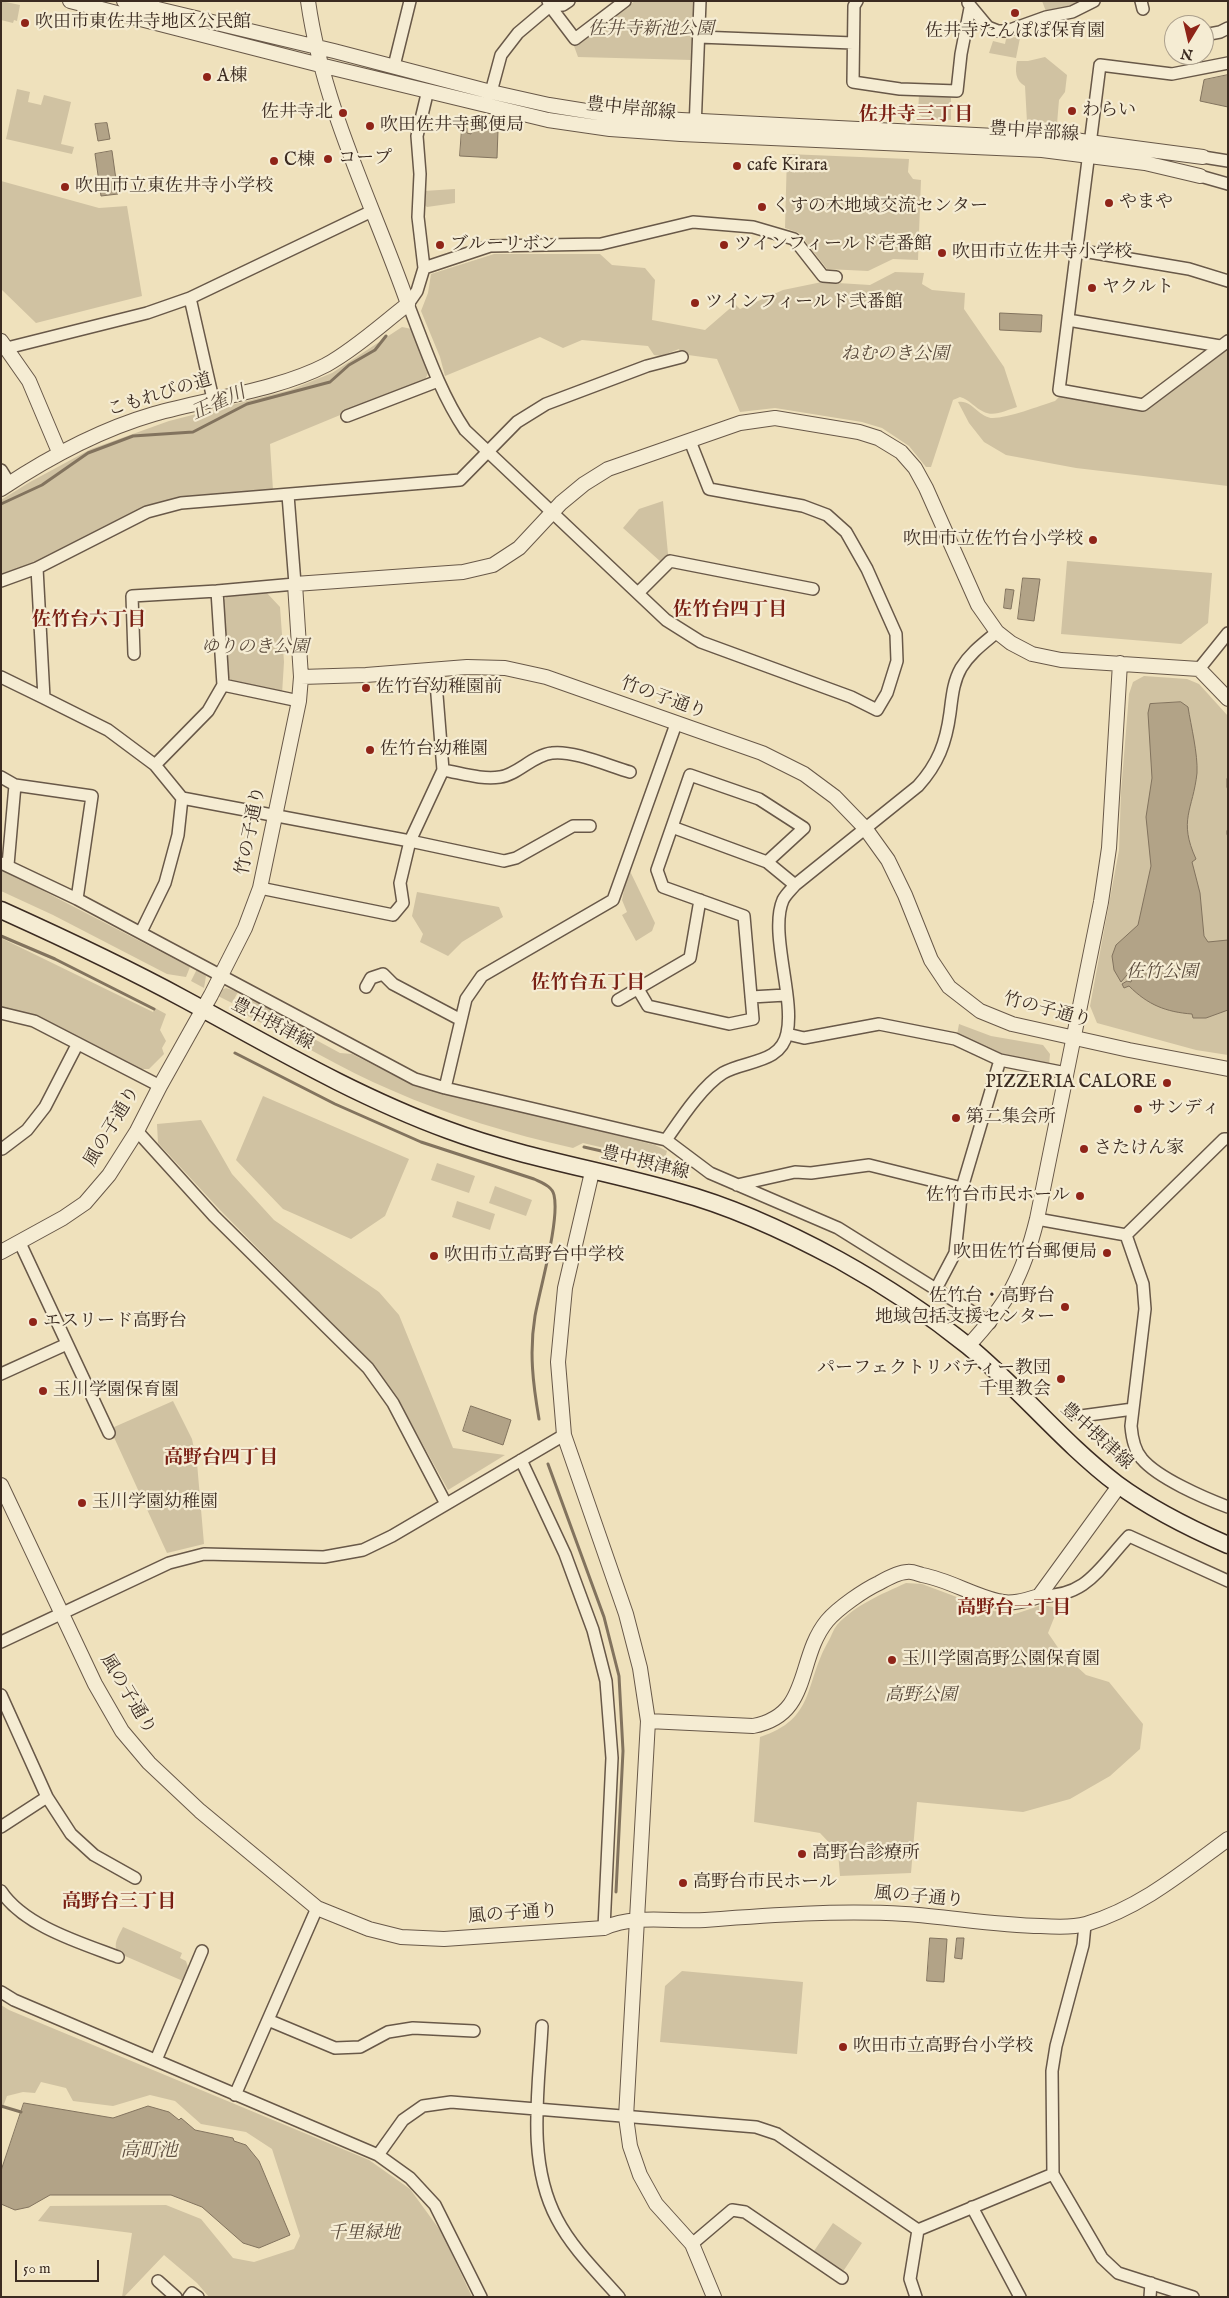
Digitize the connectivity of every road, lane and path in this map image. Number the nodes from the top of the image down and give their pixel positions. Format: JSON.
{"nodes":[{"id":1,"x":124,"y":1,"type":"edge"},
{"id":2,"x":308,"y":1,"type":"edge"},
{"id":3,"x":410,"y":1,"type":"edge"},
{"id":4,"x":568,"y":1,"type":"edge"},
{"id":5,"x":625,"y":1,"type":"edge"},
{"id":6,"x":700,"y":1,"type":"edge"},
{"id":7,"x":857,"y":1,"type":"edge"},
{"id":8,"x":1094,"y":1,"type":"edge"},
{"id":9,"x":78,"y":2,"type":"edge"},
{"id":10,"x":549,"y":3,"type":"edge"},
{"id":11,"x":969,"y":4,"type":"edge"},
{"id":12,"x":1228,"y":28,"type":"edge"},
{"id":13,"x":1214,"y":33,"type":"edge"},
{"id":14,"x":699,"y":37,"type":"junction"},
{"id":15,"x":852,"y":43,"type":"junction"},
{"id":16,"x":316,"y":47,"type":"junction"},
{"id":17,"x":1228,"y":63,"type":"edge"},
{"id":18,"x":320,"y":65,"type":"junction"},
{"id":19,"x":394,"y":66,"type":"junction"},
{"id":20,"x":428,"y":90,"type":"junction"},
{"id":21,"x":491,"y":92,"type":"junction"},
{"id":22,"x":695,"y":121,"type":"junction"},
{"id":23,"x":694,"y":135,"type":"junction"},
{"id":24,"x":1090,"y":141,"type":"junction"},
{"id":25,"x":1089,"y":156,"type":"junction"},
{"id":26,"x":1203,"y":157,"type":"joint"},
{"id":27,"x":1228,"y":161,"type":"edge"},
{"id":28,"x":1200,"y":176,"type":"joint"},
{"id":29,"x":1228,"y":184,"type":"edge"},
{"id":30,"x":372,"y":211,"type":"junction"},
{"id":31,"x":1077,"y":250,"type":"junction"},
{"id":32,"x":424,"y":268,"type":"junction"},
{"id":33,"x":836,"y":277,"type":"dead end"},
{"id":34,"x":1228,"y":281,"type":"edge"},
{"id":35,"x":190,"y":298,"type":"junction"},
{"id":36,"x":408,"y":304,"type":"junction"},
{"id":37,"x":1068,"y":320,"type":"junction"},
{"id":38,"x":1224,"y":344,"type":"edge"},
{"id":39,"x":4,"y":345,"type":"edge"},
{"id":40,"x":682,"y":357,"type":"dead end"},
{"id":41,"x":438,"y":381,"type":"junction"},
{"id":42,"x":213,"y":399,"type":"junction"},
{"id":43,"x":347,"y":416,"type":"dead end"},
{"id":44,"x":690,"y":441,"type":"junction"},
{"id":45,"x":59,"y":452,"type":"junction"},
{"id":46,"x":487,"y":453,"type":"junction"},
{"id":47,"x":1,"y":470,"type":"edge"},
{"id":48,"x":5,"y":486,"type":"edge"},
{"id":49,"x":288,"y":496,"type":"junction"},
{"id":50,"x":552,"y":513,"type":"junction"},
{"id":51,"x":37,"y":568,"type":"junction"},
{"id":52,"x":1,"y":582,"type":"edge"},
{"id":53,"x":295,"y":584,"type":"junction"},
{"id":54,"x":813,"y":588,"type":"dead end"},
{"id":55,"x":217,"y":591,"type":"junction"},
{"id":56,"x":638,"y":593,"type":"junction"},
{"id":57,"x":997,"y":632,"type":"junction"},
{"id":58,"x":1228,"y":633,"type":"edge"},
{"id":59,"x":134,"y":654,"type":"dead end"},
{"id":60,"x":1120,"y":664,"type":"junction"},
{"id":61,"x":1199,"y":669,"type":"junction"},
{"id":62,"x":435,"y":670,"type":"junction"},
{"id":63,"x":301,"y":677,"type":"junction"},
{"id":64,"x":1,"y":678,"type":"edge"},
{"id":65,"x":223,"y":685,"type":"junction"},
{"id":66,"x":44,"y":698,"type":"junction"},
{"id":67,"x":1228,"y":699,"type":"edge"},
{"id":68,"x":299,"y":700,"type":"junction"},
{"id":69,"x":676,"y":724,"type":"junction"},
{"id":70,"x":155,"y":765,"type":"junction"},
{"id":71,"x":443,"y":770,"type":"junction"},
{"id":72,"x":630,"y":772,"type":"dead end"},
{"id":73,"x":1,"y":777,"type":"edge"},
{"id":74,"x":15,"y":785,"type":"junction"},
{"id":75,"x":182,"y":798,"type":"junction"},
{"id":76,"x":274,"y":815,"type":"junction"},
{"id":77,"x":590,"y":826,"type":"dead end"},
{"id":78,"x":672,"y":827,"type":"junction"},
{"id":79,"x":865,"y":828,"type":"junction"},
{"id":80,"x":410,"y":841,"type":"junction"},
{"id":81,"x":767,"y":862,"type":"junction"},
{"id":82,"x":5,"y":864,"type":"edge"},
{"id":83,"x":795,"y":885,"type":"junction"},
{"id":84,"x":260,"y":888,"type":"junction"},
{"id":85,"x":77,"y":899,"type":"junction"},
{"id":86,"x":700,"y":900,"type":"junction"},
{"id":87,"x":1,"y":910,"type":"edge"},
{"id":88,"x":141,"y":932,"type":"junction"},
{"id":89,"x":221,"y":976,"type":"junction"},
{"id":90,"x":366,"y":987,"type":"dead end"},
{"id":91,"x":638,"y":990,"type":"junction"},
{"id":92,"x":786,"y":995,"type":"junction"},
{"id":93,"x":751,"y":997,"type":"junction"},
{"id":94,"x":618,"y":1000,"type":"dead end"},
{"id":95,"x":203,"y":1010,"type":"junction"},
{"id":96,"x":1,"y":1013,"type":"edge"},
{"id":97,"x":461,"y":1020,"type":"junction"},
{"id":98,"x":787,"y":1034,"type":"junction"},
{"id":99,"x":1073,"y":1037,"type":"junction"},
{"id":100,"x":78,"y":1045,"type":"junction"},
{"id":101,"x":1000,"y":1060,"type":"junction"},
{"id":102,"x":1228,"y":1069,"type":"edge"},
{"id":103,"x":1066,"y":1073,"type":"junction"},
{"id":104,"x":160,"y":1086,"type":"junction"},
{"id":105,"x":445,"y":1088,"type":"junction"},
{"id":106,"x":137,"y":1131,"type":"junction"},
{"id":107,"x":1228,"y":1139,"type":"edge"},
{"id":108,"x":666,"y":1140,"type":"junction"},
{"id":109,"x":2,"y":1148,"type":"edge"},
{"id":110,"x":592,"y":1172,"type":"junction"},
{"id":111,"x":737,"y":1185,"type":"junction"},
{"id":112,"x":962,"y":1188,"type":"junction"},
{"id":113,"x":1037,"y":1219,"type":"junction"},
{"id":114,"x":1126,"y":1235,"type":"junction"},
{"id":115,"x":20,"y":1243,"type":"junction"},
{"id":116,"x":1,"y":1252,"type":"edge"},
{"id":117,"x":936,"y":1289,"type":"junction"},
{"id":118,"x":990,"y":1323,"type":"junction"},
{"id":119,"x":68,"y":1344,"type":"junction"},
{"id":120,"x":968,"y":1346,"type":"junction"},
{"id":121,"x":1,"y":1374,"type":"edge"},
{"id":122,"x":1133,"y":1409,"type":"junction"},
{"id":123,"x":1081,"y":1416,"type":"dead end"},
{"id":124,"x":109,"y":1433,"type":"dead end"},
{"id":125,"x":564,"y":1435,"type":"junction"},
{"id":126,"x":521,"y":1460,"type":"junction"},
{"id":127,"x":1,"y":1485,"type":"edge"},
{"id":128,"x":1119,"y":1486,"type":"junction"},
{"id":129,"x":446,"y":1504,"type":"junction"},
{"id":130,"x":1228,"y":1507,"type":"edge"},
{"id":131,"x":1228,"y":1544,"type":"edge"},
{"id":132,"x":1228,"y":1581,"type":"edge"},
{"id":133,"x":1039,"y":1596,"type":"junction"},
{"id":134,"x":62,"y":1612,"type":"junction"},
{"id":135,"x":1,"y":1642,"type":"edge"},
{"id":136,"x":1,"y":1695,"type":"edge"},
{"id":137,"x":12,"y":1719,"type":"junction"},
{"id":138,"x":648,"y":1721,"type":"junction"},
{"id":139,"x":1,"y":1725,"type":"edge"},
{"id":140,"x":47,"y":1797,"type":"junction"},
{"id":141,"x":1,"y":1827,"type":"edge"},
{"id":142,"x":1228,"y":1839,"type":"edge"},
{"id":143,"x":135,"y":1878,"type":"dead end"},
{"id":144,"x":1,"y":1891,"type":"edge"},
{"id":145,"x":317,"y":1908,"type":"junction"},
{"id":146,"x":637,"y":1920,"type":"junction"},
{"id":147,"x":1085,"y":1925,"type":"junction"},
{"id":148,"x":604,"y":1928,"type":"junction"},
{"id":149,"x":202,"y":1951,"type":"dead end"},
{"id":150,"x":118,"y":1956,"type":"dead end"},
{"id":151,"x":1,"y":1992,"type":"edge"},
{"id":152,"x":268,"y":2020,"type":"junction"},
{"id":153,"x":542,"y":2026,"type":"dead end"},
{"id":154,"x":474,"y":2031,"type":"dead end"},
{"id":155,"x":156,"y":2060,"type":"junction"},
{"id":156,"x":235,"y":2096,"type":"junction"},
{"id":157,"x":538,"y":2109,"type":"junction"},
{"id":158,"x":626,"y":2117,"type":"junction"},
{"id":159,"x":378,"y":2155,"type":"junction"},
{"id":160,"x":1053,"y":2174,"type":"junction"},
{"id":161,"x":972,"y":2208,"type":"junction"},
{"id":162,"x":918,"y":2230,"type":"junction"},
{"id":163,"x":692,"y":2244,"type":"junction"},
{"id":164,"x":842,"y":2278,"type":"dead end"},
{"id":165,"x":158,"y":2281,"type":"dead end"},
{"id":166,"x":1151,"y":2283,"type":"junction"},
{"id":167,"x":176,"y":2297,"type":"edge"},
{"id":168,"x":189,"y":2297,"type":"edge"},
{"id":169,"x":198,"y":2297,"type":"edge"},
{"id":170,"x":481,"y":2297,"type":"edge"},
{"id":171,"x":618,"y":2297,"type":"edge"},
{"id":172,"x":714,"y":2297,"type":"edge"},
{"id":173,"x":916,"y":2297,"type":"edge"},
{"id":174,"x":1020,"y":2297,"type":"edge"},
{"id":175,"x":1150,"y":2297,"type":"edge"},
{"id":176,"x":1193,"y":2297,"type":"edge"}],
"edges":[{"from":1,"to":16,"type":"street","name":"豊中岸部線"},
{"from":2,"to":16,"type":"street"},
{"from":3,"to":19,"type":"street"},
{"from":4,"to":10,"type":"street"},
{"from":5,"to":10,"type":"street"},
{"from":6,"to":14,"type":"street"},
{"from":7,"to":15,"type":"street"},
{"from":8,"to":11,"type":"street"},
{"from":9,"to":18,"type":"street","name":"豊中岸部線"},
{"from":10,"to":21,"type":"street"},
{"from":11,"to":15,"type":"street"},
{"from":12,"to":13,"type":"street"},
{"from":14,"to":15,"type":"street"},
{"from":14,"to":22,"type":"street"},
{"from":16,"to":18,"type":"street"},
{"from":16,"to":19,"type":"street","name":"豊中岸部線"},
{"from":17,"to":24,"type":"street"},
{"from":18,"to":20,"type":"street","name":"豊中岸部線"},
{"from":18,"to":30,"type":"street"},
{"from":19,"to":21,"type":"street","name":"豊中岸部線"},
{"from":20,"to":23,"type":"street","name":"豊中岸部線"},
{"from":20,"to":32,"type":"street"},
{"from":21,"to":22,"type":"street","name":"豊中岸部線"},
{"from":22,"to":23,"type":"street"},
{"from":22,"to":24,"type":"street","name":"豊中岸部線"},
{"from":23,"to":25,"type":"street","name":"豊中岸部線"},
{"from":24,"to":25,"type":"street"},
{"from":24,"to":26,"type":"street","name":"豊中岸部線"},
{"from":25,"to":28,"type":"street","name":"豊中岸部線"},
{"from":25,"to":31,"type":"street"},
{"from":26,"to":27,"type":"street"},
{"from":28,"to":29,"type":"street"},
{"from":30,"to":35,"type":"street"},
{"from":30,"to":36,"type":"street"},
{"from":31,"to":34,"type":"street"},
{"from":31,"to":37,"type":"street"},
{"from":32,"to":33,"type":"street"},
{"from":32,"to":36,"type":"street"},
{"from":35,"to":39,"type":"street"},
{"from":35,"to":42,"type":"street"},
{"from":36,"to":41,"type":"street"},
{"from":36,"to":42,"type":"street","name":"こもれびの道"},
{"from":37,"to":38,"type":"street"},
{"from":37,"to":38,"type":"street"},
{"from":39,"to":45,"type":"street"},
{"from":40,"to":46,"type":"street"},
{"from":41,"to":43,"type":"street"},
{"from":41,"to":46,"type":"street"},
{"from":42,"to":45,"type":"street","name":"こもれびの道"},
{"from":44,"to":50,"type":"street"},
{"from":44,"to":56,"type":"street"},
{"from":44,"to":57,"type":"street"},
{"from":45,"to":48,"type":"street","name":"こもれびの道"},
{"from":46,"to":49,"type":"street"},
{"from":46,"to":50,"type":"street"},
{"from":47,"to":48,"type":"street"},
{"from":49,"to":51,"type":"street"},
{"from":49,"to":53,"type":"street"},
{"from":50,"to":53,"type":"street"},
{"from":50,"to":56,"type":"street"},
{"from":51,"to":52,"type":"street"},
{"from":51,"to":66,"type":"street"},
{"from":53,"to":55,"type":"street"},
{"from":53,"to":63,"type":"street"},
{"from":54,"to":56,"type":"street"},
{"from":55,"to":59,"type":"street"},
{"from":55,"to":65,"type":"street"},
{"from":57,"to":60,"type":"street"},
{"from":57,"to":79,"type":"street"},
{"from":58,"to":61,"type":"street"},
{"from":60,"to":61,"type":"street"},
{"from":60,"to":99,"type":"street"},
{"from":61,"to":67,"type":"street"},
{"from":62,"to":63,"type":"street","name":"竹の子通り"},
{"from":62,"to":69,"type":"street","name":"竹の子通り"},
{"from":62,"to":71,"type":"street"},
{"from":63,"to":68,"type":"street","name":"竹の子通り"},
{"from":64,"to":66,"type":"street"},
{"from":65,"to":68,"type":"street"},
{"from":65,"to":70,"type":"street"},
{"from":66,"to":70,"type":"street"},
{"from":68,"to":76,"type":"street","name":"竹の子通り"},
{"from":69,"to":79,"type":"street","name":"竹の子通り"},
{"from":69,"to":97,"type":"street"},
{"from":70,"to":75,"type":"street"},
{"from":71,"to":72,"type":"street"},
{"from":71,"to":80,"type":"street"},
{"from":73,"to":74,"type":"street"},
{"from":74,"to":82,"type":"street"},
{"from":74,"to":85,"type":"street"},
{"from":75,"to":76,"type":"street"},
{"from":75,"to":88,"type":"street"},
{"from":76,"to":80,"type":"street"},
{"from":76,"to":84,"type":"street","name":"竹の子通り"},
{"from":77,"to":80,"type":"street"},
{"from":78,"to":81,"type":"street"},
{"from":78,"to":81,"type":"street"},
{"from":78,"to":86,"type":"street"},
{"from":79,"to":83,"type":"street"},
{"from":79,"to":99,"type":"street","name":"竹の子通り"},
{"from":80,"to":84,"type":"street"},
{"from":81,"to":83,"type":"street"},
{"from":82,"to":85,"type":"street"},
{"from":83,"to":92,"type":"street"},
{"from":84,"to":89,"type":"street","name":"竹の子通り"},
{"from":85,"to":88,"type":"street"},
{"from":86,"to":91,"type":"street"},
{"from":86,"to":93,"type":"street"},
{"from":87,"to":95,"type":"main road","name":"豊中摂津線"},
{"from":88,"to":89,"type":"street"},
{"from":89,"to":95,"type":"street","name":"竹の子通り"},
{"from":89,"to":105,"type":"street"},
{"from":90,"to":97,"type":"street"},
{"from":91,"to":93,"type":"street"},
{"from":91,"to":94,"type":"street"},
{"from":92,"to":93,"type":"street"},
{"from":92,"to":98,"type":"street"},
{"from":95,"to":104,"type":"street","name":"風の子通り"},
{"from":95,"to":110,"type":"main road","name":"豊中摂津線"},
{"from":96,"to":100,"type":"street"},
{"from":97,"to":105,"type":"street"},
{"from":98,"to":101,"type":"street"},
{"from":98,"to":108,"type":"street"},
{"from":99,"to":102,"type":"street","name":"竹の子通り"},
{"from":99,"to":103,"type":"street"},
{"from":100,"to":104,"type":"street"},
{"from":100,"to":109,"type":"street"},
{"from":101,"to":103,"type":"street"},
{"from":101,"to":112,"type":"street"},
{"from":103,"to":113,"type":"street"},
{"from":104,"to":106,"type":"street","name":"風の子通り"},
{"from":105,"to":108,"type":"street"},
{"from":106,"to":115,"type":"street","name":"風の子通り"},
{"from":106,"to":129,"type":"street"},
{"from":107,"to":114,"type":"street"},
{"from":108,"to":111,"type":"street"},
{"from":110,"to":120,"type":"main road","name":"豊中摂津線"},
{"from":110,"to":125,"type":"street"},
{"from":111,"to":112,"type":"street"},
{"from":111,"to":117,"type":"street"},
{"from":112,"to":117,"type":"street"},
{"from":113,"to":114,"type":"street"},
{"from":113,"to":118,"type":"street"},
{"from":114,"to":122,"type":"street"},
{"from":115,"to":116,"type":"street","name":"風の子通り"},
{"from":115,"to":119,"type":"street"},
{"from":117,"to":118,"type":"street"},
{"from":118,"to":120,"type":"street"},
{"from":119,"to":121,"type":"street"},
{"from":119,"to":124,"type":"street"},
{"from":120,"to":128,"type":"main road","name":"豊中摂津線"},
{"from":122,"to":123,"type":"street"},
{"from":122,"to":130,"type":"street"},
{"from":125,"to":126,"type":"street"},
{"from":125,"to":138,"type":"street"},
{"from":126,"to":129,"type":"street"},
{"from":126,"to":148,"type":"street"},
{"from":127,"to":134,"type":"street","name":"風の子通り"},
{"from":128,"to":131,"type":"main road","name":"豊中摂津線"},
{"from":128,"to":133,"type":"street"},
{"from":129,"to":134,"type":"street"},
{"from":132,"to":133,"type":"street"},
{"from":133,"to":138,"type":"street"},
{"from":134,"to":135,"type":"street"},
{"from":134,"to":145,"type":"street","name":"風の子通り"},
{"from":136,"to":137,"type":"street"},
{"from":137,"to":139,"type":"street"},
{"from":137,"to":140,"type":"street"},
{"from":138,"to":146,"type":"street"},
{"from":140,"to":141,"type":"street"},
{"from":140,"to":143,"type":"street"},
{"from":142,"to":147,"type":"street","name":"風の子通り"},
{"from":144,"to":150,"type":"street"},
{"from":145,"to":148,"type":"street","name":"風の子通り"},
{"from":145,"to":152,"type":"street"},
{"from":146,"to":147,"type":"street","name":"風の子通り"},
{"from":146,"to":148,"type":"street","name":"風の子通り"},
{"from":146,"to":158,"type":"street"},
{"from":147,"to":160,"type":"street"},
{"from":149,"to":155,"type":"street"},
{"from":151,"to":155,"type":"street"},
{"from":152,"to":154,"type":"street"},
{"from":152,"to":156,"type":"street"},
{"from":153,"to":157,"type":"street"},
{"from":155,"to":156,"type":"street"},
{"from":156,"to":159,"type":"street"},
{"from":157,"to":158,"type":"street"},
{"from":157,"to":159,"type":"street"},
{"from":157,"to":171,"type":"street"},
{"from":158,"to":162,"type":"street"},
{"from":158,"to":163,"type":"street"},
{"from":159,"to":170,"type":"street"},
{"from":160,"to":161,"type":"street"},
{"from":160,"to":166,"type":"street"},
{"from":161,"to":162,"type":"street"},
{"from":161,"to":174,"type":"street"},
{"from":162,"to":173,"type":"street"},
{"from":163,"to":164,"type":"street"},
{"from":163,"to":172,"type":"street"},
{"from":165,"to":167,"type":"street"},
{"from":166,"to":175,"type":"street"},
{"from":166,"to":176,"type":"street"},
{"from":168,"to":169,"type":"street"}]}
